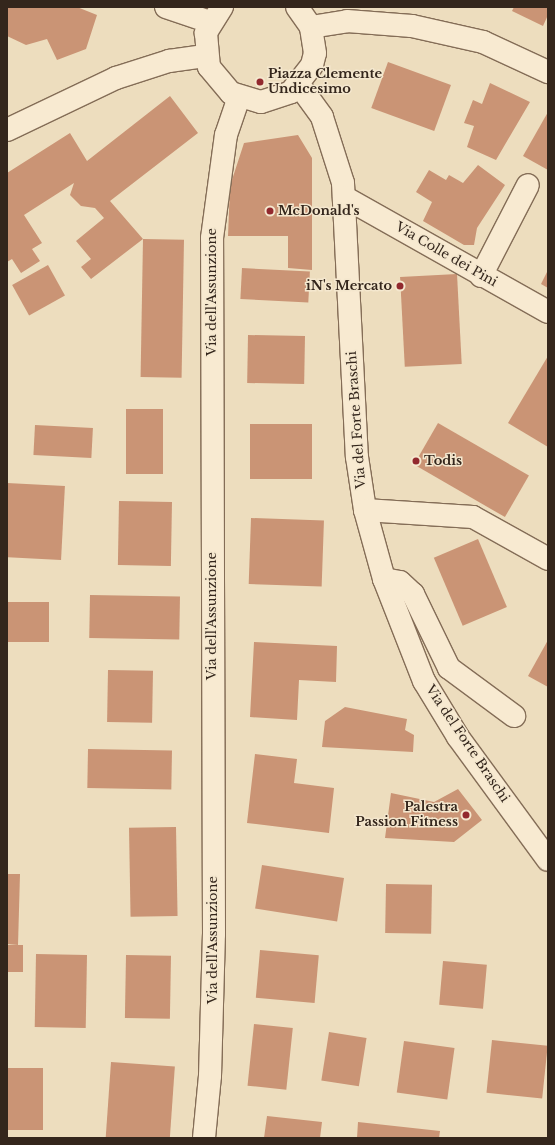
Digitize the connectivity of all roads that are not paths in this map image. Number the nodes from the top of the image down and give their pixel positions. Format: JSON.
{"nodes":[{"id":1,"x":166,"y":7,"type":"edge"},
{"id":2,"x":297,"y":7,"type":"edge"},
{"id":3,"x":216,"y":15,"type":"edge"},
{"id":4,"x":311,"y":27,"type":"junction"},
{"id":5,"x":205,"y":56,"type":"junction"},
{"id":6,"x":548,"y":72,"type":"edge"},
{"id":7,"x":299,"y":85,"type":"junction"},
{"id":8,"x":239,"y":98,"type":"junction"},
{"id":9,"x":7,"y":130,"type":"edge"},
{"id":10,"x":528,"y":185,"type":"dead end"},
{"id":11,"x":344,"y":197,"type":"junction"},
{"id":12,"x":481,"y":276,"type":"junction"},
{"id":13,"x":548,"y":312,"type":"edge"},
{"id":14,"x":365,"y":510,"type":"junction"},
{"id":15,"x":548,"y":559,"type":"edge"},
{"id":16,"x":384,"y":579,"type":"junction"},
{"id":17,"x":514,"y":716,"type":"dead end"},
{"id":18,"x":548,"y":860,"type":"edge"},
{"id":19,"x":204,"y":1138,"type":"edge"}],
"edges":[{"from":1,"to":3,"type":"street"},
{"from":2,"to":4,"type":"street"},
{"from":3,"to":5,"type":"street"},
{"from":4,"to":6,"type":"street"},
{"from":4,"to":7,"type":"street"},
{"from":5,"to":8,"type":"street"},
{"from":5,"to":9,"type":"street"},
{"from":7,"to":8,"type":"street"},
{"from":7,"to":11,"type":"street","name":"Via del Forte Braschi"},
{"from":8,"to":19,"type":"street","name":"Via dell'Assunzione"},
{"from":10,"to":12,"type":"street"},
{"from":11,"to":12,"type":"street","name":"Via Colle dei Pini"},
{"from":11,"to":14,"type":"street","name":"Via del Forte Braschi"},
{"from":12,"to":13,"type":"street","name":"Via Colle dei Pini"},
{"from":14,"to":15,"type":"street"},
{"from":14,"to":16,"type":"street","name":"Via del Forte Braschi"},
{"from":16,"to":17,"type":"street"},
{"from":16,"to":18,"type":"street","name":"Via del Forte Braschi"}]}
